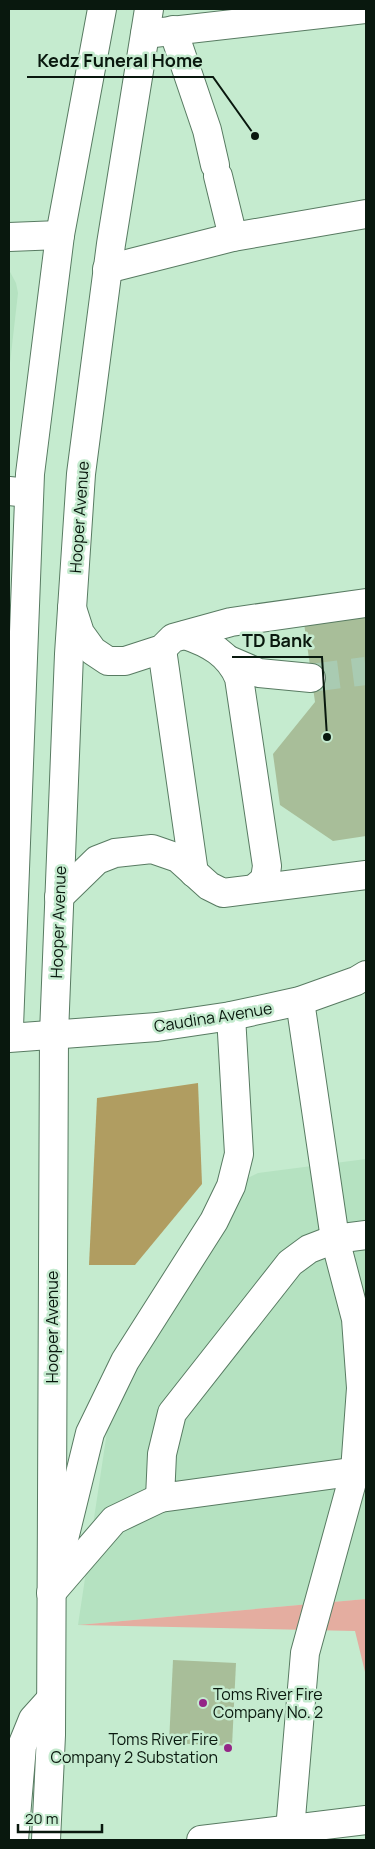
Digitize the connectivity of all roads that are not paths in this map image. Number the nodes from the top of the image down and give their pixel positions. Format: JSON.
{"nodes":[{"id":1,"x":102,"y":9,"type":"edge"},
{"id":2,"x":364,"y":9,"type":"edge"},
{"id":3,"x":147,"y":21,"type":"edge"},
{"id":4,"x":173,"y":30,"type":"junction"},
{"id":5,"x":366,"y":214,"type":"edge"},
{"id":6,"x":60,"y":235,"type":"junction"},
{"id":7,"x":233,"y":236,"type":"junction"},
{"id":8,"x":9,"y":237,"type":"edge"},
{"id":9,"x":108,"y":269,"type":"junction"},
{"id":10,"x":19,"y":492,"type":"edge"},
{"id":11,"x":366,"y":603,"type":"edge"},
{"id":12,"x":72,"y":608,"type":"junction"},
{"id":13,"x":185,"y":635,"type":"junction"},
{"id":14,"x":162,"y":649,"type":"junction"},
{"id":15,"x":229,"y":660,"type":"junction"},
{"id":16,"x":312,"y":678,"type":"tunnel mouth"},
{"id":17,"x":12,"y":830,"type":"edge"},
{"id":18,"x":194,"y":873,"type":"junction"},
{"id":19,"x":366,"y":875,"type":"edge"},
{"id":20,"x":254,"y":889,"type":"junction"},
{"id":21,"x":60,"y":897,"type":"junction"},
{"id":22,"x":366,"y":975,"type":"edge"},
{"id":23,"x":300,"y":1001,"type":"junction"},
{"id":24,"x":231,"y":1016,"type":"junction"},
{"id":25,"x":9,"y":1027,"type":"edge"},
{"id":26,"x":54,"y":1034,"type":"junction"},
{"id":27,"x":9,"y":1038,"type":"edge"},
{"id":28,"x":366,"y":1235,"type":"edge"},
{"id":29,"x":335,"y":1239,"type":"junction"},
{"id":30,"x":360,"y":1471,"type":"edge"},
{"id":31,"x":160,"y":1498,"type":"junction"},
{"id":32,"x":51,"y":1593,"type":"junction"},
{"id":33,"x":51,"y":1699,"type":"junction"},
{"id":34,"x":366,"y":1820,"type":"edge"},
{"id":35,"x":290,"y":1830,"type":"junction"},
{"id":36,"x":14,"y":1840,"type":"edge"},
{"id":37,"x":46,"y":1840,"type":"edge"},
{"id":38,"x":201,"y":1840,"type":"edge"}],
"edges":[{"from":1,"to":6,"type":"main road"},
{"from":2,"to":4,"type":"main road"},
{"from":3,"to":4,"type":"main road"},
{"from":3,"to":9,"type":"main road","name":"Hooper Avenue"},
{"from":4,"to":7,"type":"main road"},
{"from":5,"to":7,"type":"main road"},
{"from":6,"to":8,"type":"main road"},
{"from":6,"to":10,"type":"main road"},
{"from":7,"to":9,"type":"main road"},
{"from":9,"to":12,"type":"main road","name":"Hooper Avenue"},
{"from":10,"to":17,"type":"main road"},
{"from":11,"to":13,"type":"main road"},
{"from":12,"to":14,"type":"main road"},
{"from":12,"to":21,"type":"main road","name":"Hooper Avenue"},
{"from":13,"to":14,"type":"main road"},
{"from":13,"to":15,"type":"main road"},
{"from":14,"to":18,"type":"main road"},
{"from":15,"to":16,"type":"main road"},
{"from":15,"to":20,"type":"main road"},
{"from":17,"to":25,"type":"main road"},
{"from":18,"to":20,"type":"main road"},
{"from":18,"to":21,"type":"main road"},
{"from":19,"to":20,"type":"main road"},
{"from":21,"to":26,"type":"main road","name":"Hooper Avenue"},
{"from":22,"to":23,"type":"main road","name":"Caudina Avenue"},
{"from":23,"to":24,"type":"main road","name":"Caudina Avenue"},
{"from":23,"to":29,"type":"main road"},
{"from":24,"to":26,"type":"main road","name":"Caudina Avenue"},
{"from":24,"to":32,"type":"main road"},
{"from":26,"to":27,"type":"main road","name":"Caudina Avenue"},
{"from":26,"to":32,"type":"main road","name":"Hooper Avenue"},
{"from":28,"to":29,"type":"main road"},
{"from":29,"to":30,"type":"main road"},
{"from":29,"to":31,"type":"main road"},
{"from":30,"to":31,"type":"main road"},
{"from":30,"to":35,"type":"main road"},
{"from":31,"to":32,"type":"main road"},
{"from":32,"to":33,"type":"main road","name":"Hooper Avenue"},
{"from":33,"to":36,"type":"main road"},
{"from":33,"to":37,"type":"main road","name":"Hooper Avenue"},
{"from":34,"to":35,"type":"main road"},
{"from":35,"to":38,"type":"main road"}]}
